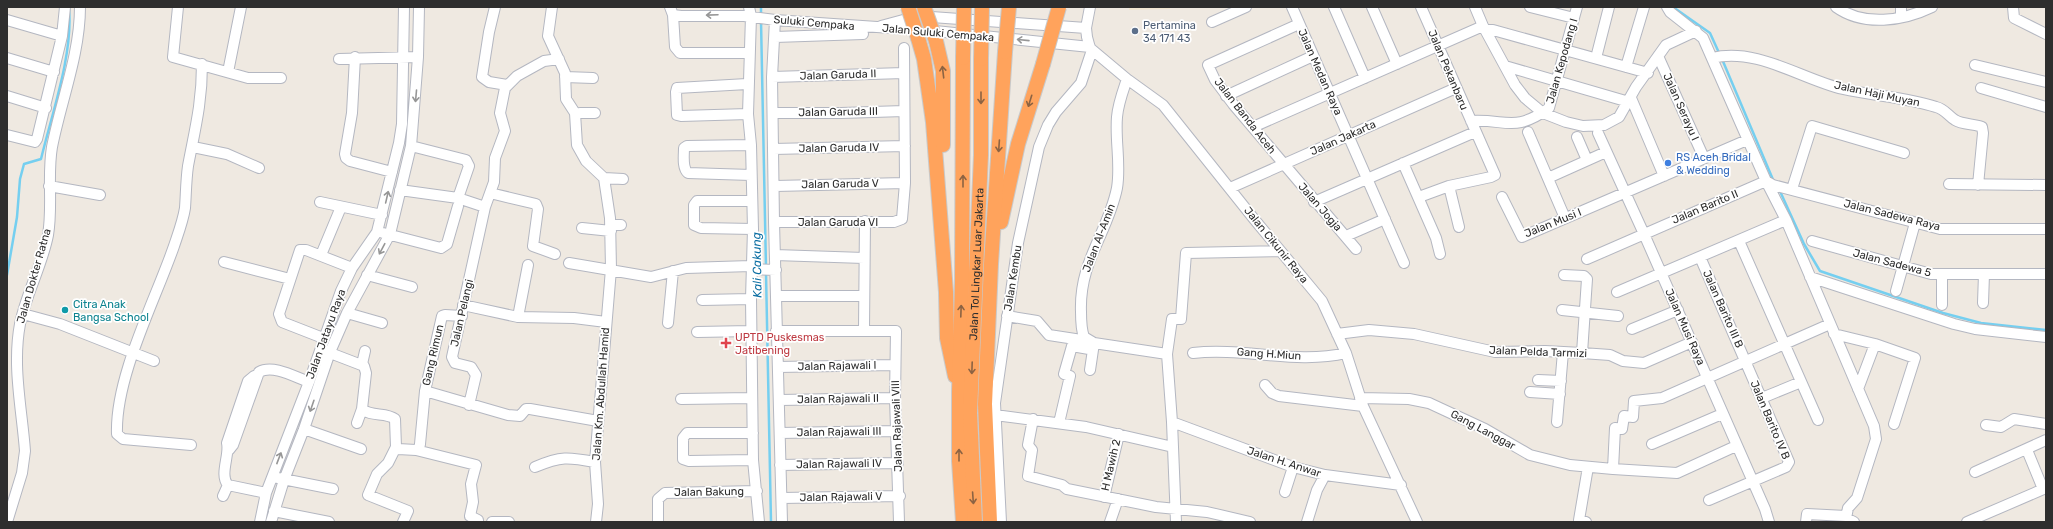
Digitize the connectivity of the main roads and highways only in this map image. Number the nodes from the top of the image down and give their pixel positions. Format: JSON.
{"nodes":[{"id":1,"x":908,"y":7,"type":"edge"},
{"id":2,"x":964,"y":7,"type":"edge"},
{"id":3,"x":982,"y":7,"type":"edge"},
{"id":4,"x":1009,"y":7,"type":"edge"},
{"id":5,"x":1059,"y":7,"type":"edge"},
{"id":6,"x":929,"y":12,"type":"edge"},
{"id":7,"x":941,"y":223,"type":"junction"},
{"id":8,"x":991,"y":264,"type":"junction"},
{"id":9,"x":959,"y":392,"type":"junction"},
{"id":10,"x":963,"y":522,"type":"edge"},
{"id":11,"x":975,"y":522,"type":"edge"},
{"id":12,"x":990,"y":522,"type":"edge"}],
"edges":[{"from":1,"to":7,"type":"highway","bridge":true},
{"from":9,"to":2,"type":"highway","name":"Jalan Tol Lingkar Luar Jakarta","one_way":true,"bridge":true},
{"from":3,"to":11,"type":"highway","name":"Jalan Tol Lingkar Luar Jakarta","one_way":true,"bridge":true},
{"from":4,"to":8,"type":"highway","one_way":true,"bridge":true},
{"from":5,"to":8,"type":"highway","one_way":true,"bridge":true},
{"from":7,"to":6,"type":"highway","one_way":true,"bridge":true},
{"from":7,"to":9,"type":"highway"},
{"from":8,"to":12,"type":"highway"},
{"from":10,"to":9,"type":"highway","name":"Jalan Tol Lingkar Luar Jakarta","one_way":true}]}
